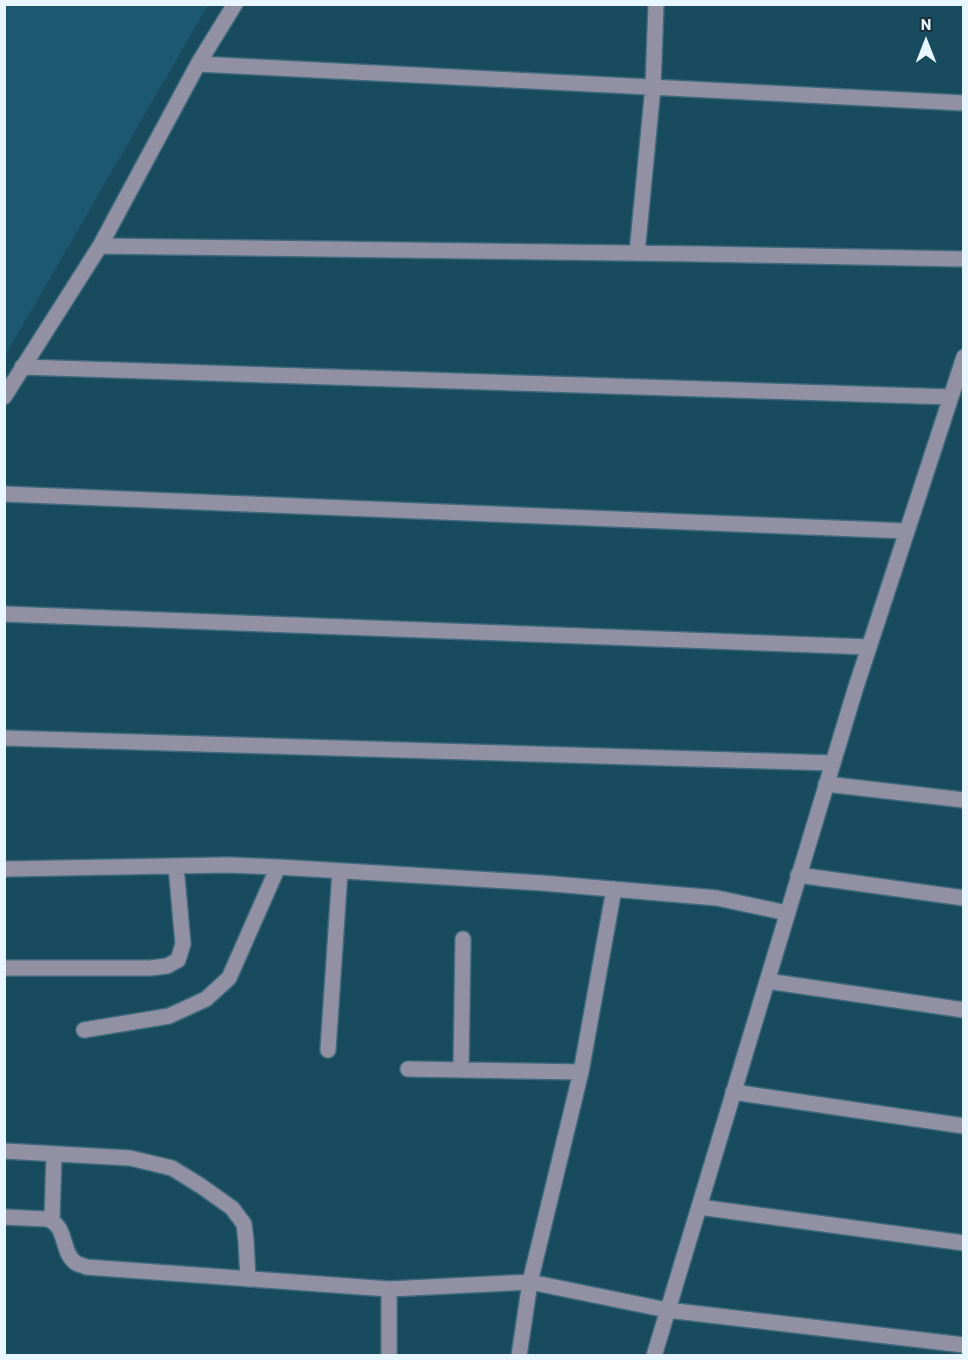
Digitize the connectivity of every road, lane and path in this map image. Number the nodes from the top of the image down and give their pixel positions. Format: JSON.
{"nodes":[{"id":1,"x":235,"y":4,"type":"edge"},
{"id":2,"x":656,"y":4,"type":"edge"},
{"id":3,"x":198,"y":64,"type":"junction"},
{"id":4,"x":653,"y":87,"type":"junction"},
{"id":5,"x":963,"y":103,"type":"edge"},
{"id":6,"x":100,"y":246,"type":"junction"},
{"id":7,"x":637,"y":253,"type":"junction"},
{"id":8,"x":963,"y":259,"type":"edge"},
{"id":9,"x":963,"y":357,"type":"edge"},
{"id":10,"x":22,"y":368,"type":"junction"},
{"id":11,"x":961,"y":372,"type":"edge"},
{"id":12,"x":951,"y":396,"type":"junction"},
{"id":13,"x":4,"y":397,"type":"edge"},
{"id":14,"x":4,"y":494,"type":"edge"},
{"id":15,"x":907,"y":531,"type":"junction"},
{"id":16,"x":4,"y":614,"type":"edge"},
{"id":17,"x":869,"y":647,"type":"junction"},
{"id":18,"x":4,"y":738,"type":"edge"},
{"id":19,"x":832,"y":763,"type":"junction"},
{"id":20,"x":826,"y":784,"type":"junction"},
{"id":21,"x":963,"y":800,"type":"edge"},
{"id":22,"x":176,"y":866,"type":"junction"},
{"id":23,"x":278,"y":867,"type":"junction"},
{"id":24,"x":4,"y":869,"type":"edge"},
{"id":25,"x":340,"y":871,"type":"junction"},
{"id":26,"x":798,"y":876,"type":"junction"},
{"id":27,"x":614,"y":889,"type":"junction"},
{"id":28,"x":963,"y":898,"type":"edge"},
{"id":29,"x":787,"y":913,"type":"junction"},
{"id":30,"x":463,"y":939,"type":"dead end"},
{"id":31,"x":4,"y":968,"type":"edge"},
{"id":32,"x":766,"y":981,"type":"junction"},
{"id":33,"x":963,"y":1010,"type":"edge"},
{"id":34,"x":84,"y":1030,"type":"dead end"},
{"id":35,"x":328,"y":1050,"type":"dead end"},
{"id":36,"x":408,"y":1069,"type":"dead end"},
{"id":37,"x":461,"y":1070,"type":"junction"},
{"id":38,"x":581,"y":1072,"type":"junction"},
{"id":39,"x":733,"y":1092,"type":"junction"},
{"id":40,"x":963,"y":1126,"type":"edge"},
{"id":41,"x":4,"y":1151,"type":"edge"},
{"id":42,"x":54,"y":1154,"type":"junction"},
{"id":43,"x":699,"y":1206,"type":"junction"},
{"id":44,"x":4,"y":1216,"type":"edge"},
{"id":45,"x":52,"y":1220,"type":"junction"},
{"id":46,"x":963,"y":1243,"type":"edge"},
{"id":47,"x":248,"y":1279,"type":"junction"},
{"id":48,"x":530,"y":1282,"type":"junction"},
{"id":49,"x":389,"y":1289,"type":"junction"},
{"id":50,"x":667,"y":1310,"type":"junction"},
{"id":51,"x":963,"y":1345,"type":"edge"},
{"id":52,"x":389,"y":1356,"type":"edge"},
{"id":53,"x":519,"y":1356,"type":"edge"},
{"id":54,"x":654,"y":1356,"type":"edge"}],
"edges":[{"from":1,"to":3,"type":"street"},
{"from":2,"to":4,"type":"street"},
{"from":3,"to":4,"type":"street"},
{"from":3,"to":6,"type":"street"},
{"from":4,"to":5,"type":"street"},
{"from":4,"to":7,"type":"street"},
{"from":6,"to":7,"type":"street"},
{"from":6,"to":10,"type":"street"},
{"from":7,"to":8,"type":"street"},
{"from":9,"to":11,"type":"street"},
{"from":10,"to":12,"type":"street"},
{"from":10,"to":13,"type":"street"},
{"from":11,"to":12,"type":"street"},
{"from":12,"to":15,"type":"street"},
{"from":14,"to":15,"type":"street"},
{"from":15,"to":17,"type":"street"},
{"from":16,"to":17,"type":"street"},
{"from":17,"to":19,"type":"street"},
{"from":18,"to":19,"type":"street"},
{"from":19,"to":20,"type":"street"},
{"from":20,"to":21,"type":"street"},
{"from":20,"to":26,"type":"street"},
{"from":22,"to":23,"type":"street"},
{"from":22,"to":24,"type":"street"},
{"from":22,"to":31,"type":"street"},
{"from":23,"to":25,"type":"street"},
{"from":23,"to":34,"type":"street"},
{"from":25,"to":27,"type":"street"},
{"from":25,"to":35,"type":"street"},
{"from":26,"to":28,"type":"street"},
{"from":26,"to":29,"type":"street"},
{"from":27,"to":29,"type":"street"},
{"from":27,"to":38,"type":"street"},
{"from":29,"to":32,"type":"street"},
{"from":30,"to":37,"type":"street"},
{"from":32,"to":33,"type":"street"},
{"from":32,"to":39,"type":"street"},
{"from":36,"to":37,"type":"street"},
{"from":37,"to":38,"type":"street"},
{"from":38,"to":48,"type":"street"},
{"from":39,"to":40,"type":"street"},
{"from":39,"to":43,"type":"street"},
{"from":41,"to":42,"type":"street"},
{"from":42,"to":45,"type":"street"},
{"from":42,"to":47,"type":"street"},
{"from":43,"to":46,"type":"street"},
{"from":43,"to":50,"type":"street"},
{"from":44,"to":45,"type":"street"},
{"from":45,"to":47,"type":"street"},
{"from":47,"to":49,"type":"street"},
{"from":48,"to":49,"type":"street"},
{"from":48,"to":50,"type":"street"},
{"from":48,"to":53,"type":"street"},
{"from":49,"to":52,"type":"street"},
{"from":50,"to":51,"type":"street"},
{"from":50,"to":54,"type":"street"}]}
